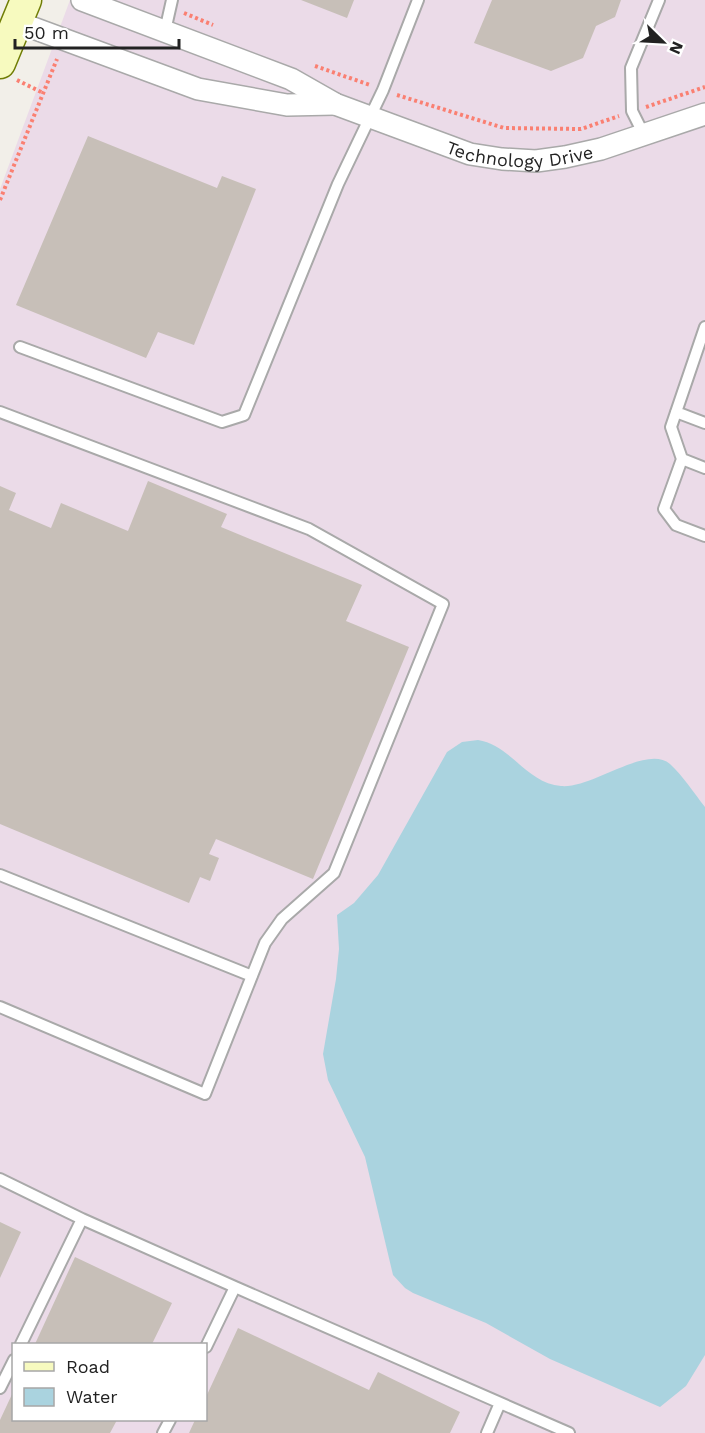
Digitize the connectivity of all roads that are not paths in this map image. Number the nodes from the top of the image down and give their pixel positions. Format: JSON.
{"nodes":[{"id":1,"x":82,"y":0,"type":"edge"},
{"id":2,"x":418,"y":0,"type":"edge"},
{"id":3,"x":659,"y":0,"type":"edge"},
{"id":4,"x":171,"y":3,"type":"edge"},
{"id":5,"x":21,"y":11,"type":"edge"},
{"id":6,"x":165,"y":31,"type":"junction"},
{"id":7,"x":4,"y":69,"type":"edge"},
{"id":8,"x":335,"y":104,"type":"junction"},
{"id":9,"x":705,"y":114,"type":"edge"},
{"id":10,"x":369,"y":117,"type":"junction"},
{"id":11,"x":644,"y":135,"type":"junction"},
{"id":12,"x":705,"y":327,"type":"edge"},
{"id":13,"x":20,"y":347,"type":"dead end"},
{"id":14,"x":0,"y":412,"type":"edge"},
{"id":15,"x":676,"y":412,"type":"junction"},
{"id":16,"x":705,"y":423,"type":"edge"},
{"id":17,"x":682,"y":459,"type":"junction"},
{"id":18,"x":705,"y":468,"type":"edge"},
{"id":19,"x":705,"y":536,"type":"edge"},
{"id":20,"x":0,"y":875,"type":"edge"},
{"id":21,"x":252,"y":976,"type":"junction"},
{"id":22,"x":0,"y":1007,"type":"edge"},
{"id":23,"x":0,"y":1179,"type":"edge"},
{"id":24,"x":82,"y":1219,"type":"junction"},
{"id":25,"x":235,"y":1287,"type":"junction"},
{"id":26,"x":21,"y":1343,"type":"edge"},
{"id":27,"x":207,"y":1345,"type":"edge"},
{"id":28,"x":12,"y":1364,"type":"edge"},
{"id":29,"x":0,"y":1388,"type":"edge"},
{"id":30,"x":501,"y":1403,"type":"junction"},
{"id":31,"x":487,"y":1433,"type":"edge"},
{"id":32,"x":569,"y":1433,"type":"edge"}],
"edges":[{"from":1,"to":6,"type":"street","name":"Technology Drive"},
{"from":2,"to":10,"type":"lane"},
{"from":3,"to":11,"type":"lane"},
{"from":4,"to":6,"type":"lane"},
{"from":5,"to":7,"type":"main road"},
{"from":5,"to":8,"type":"street","name":"Technology Drive"},
{"from":6,"to":8,"type":"street","name":"Technology Drive"},
{"from":8,"to":10,"type":"street","name":"Technology Drive"},
{"from":9,"to":11,"type":"street","name":"Technology Drive"},
{"from":10,"to":11,"type":"street","name":"Technology Drive"},
{"from":10,"to":13,"type":"lane"},
{"from":12,"to":15,"type":"lane"},
{"from":14,"to":21,"type":"lane"},
{"from":15,"to":16,"type":"lane"},
{"from":15,"to":17,"type":"lane"},
{"from":17,"to":18,"type":"lane"},
{"from":17,"to":19,"type":"lane"},
{"from":20,"to":21,"type":"lane"},
{"from":21,"to":22,"type":"lane"},
{"from":23,"to":24,"type":"lane"},
{"from":24,"to":25,"type":"lane"},
{"from":24,"to":26,"type":"lane"},
{"from":25,"to":27,"type":"lane"},
{"from":25,"to":30,"type":"lane"},
{"from":28,"to":29,"type":"lane"},
{"from":30,"to":31,"type":"lane"},
{"from":30,"to":32,"type":"lane"}]}
